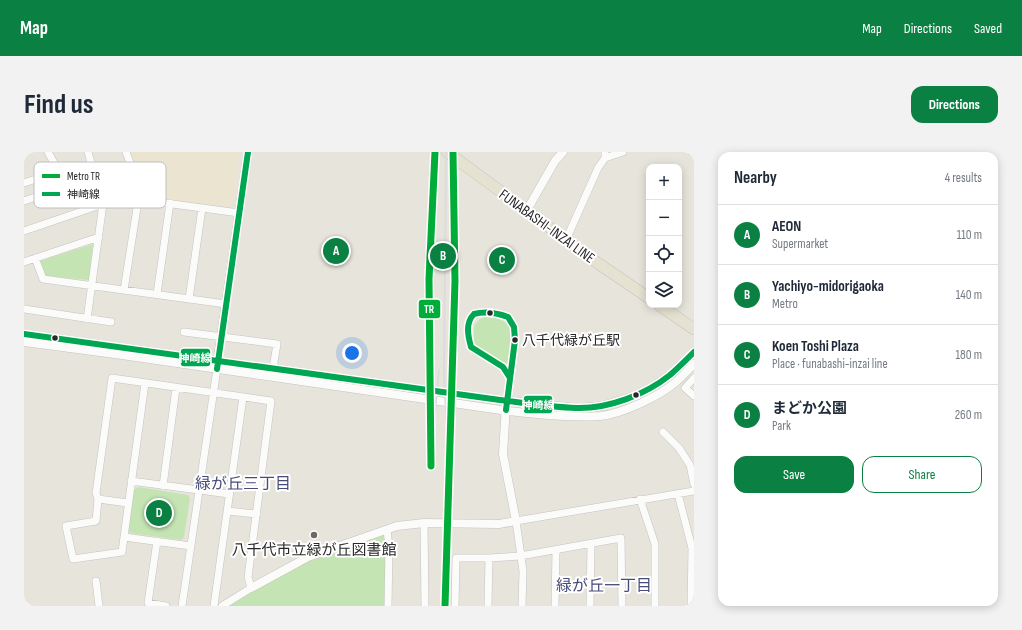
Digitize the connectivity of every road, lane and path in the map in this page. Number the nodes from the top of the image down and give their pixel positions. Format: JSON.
{"nodes":[{"id":1,"x":48,"y":152,"type":"edge"},
{"id":2,"x":88,"y":152,"type":"edge"},
{"id":3,"x":126,"y":152,"type":"edge"},
{"id":4,"x":248,"y":152,"type":"edge"},
{"id":5,"x":447,"y":152,"type":"edge"},
{"id":6,"x":562,"y":152,"type":"edge"},
{"id":7,"x":623,"y":152,"type":"edge"},
{"id":8,"x":605,"y":155,"type":"edge"},
{"id":9,"x":53,"y":162,"type":"edge"},
{"id":10,"x":91,"y":162,"type":"edge"},
{"id":11,"x":130,"y":162,"type":"edge"},
{"id":12,"x":34,"y":180,"type":"edge"},
{"id":13,"x":24,"y":183,"type":"edge"},
{"id":14,"x":34,"y":198,"type":"edge"},
{"id":15,"x":24,"y":201,"type":"edge"},
{"id":16,"x":166,"y":202,"type":"edge"},
{"id":17,"x":170,"y":203,"type":"junction"},
{"id":18,"x":91,"y":208,"type":"edge"},
{"id":19,"x":103,"y":208,"type":"edge"},
{"id":20,"x":136,"y":208,"type":"edge"},
{"id":21,"x":202,"y":208,"type":"junction"},
{"id":22,"x":527,"y":210,"type":"junction"},
{"id":23,"x":239,"y":213,"type":"junction"},
{"id":24,"x":24,"y":231,"type":"edge"},
{"id":25,"x":99,"y":237,"type":"junction"},
{"id":26,"x":566,"y":240,"type":"junction"},
{"id":27,"x":35,"y":258,"type":"junction"},
{"id":28,"x":24,"y":262,"type":"edge"},
{"id":29,"x":92,"y":286,"type":"junction"},
{"id":30,"x":124,"y":290,"type":"junction"},
{"id":31,"x":157,"y":294,"type":"junction"},
{"id":32,"x":646,"y":296,"type":"edge"},
{"id":33,"x":189,"y":299,"type":"junction"},
{"id":34,"x":226,"y":304,"type":"junction"},
{"id":35,"x":663,"y":308,"type":"edge"},
{"id":36,"x":24,"y":309,"type":"edge"},
{"id":37,"x":88,"y":319,"type":"junction"},
{"id":38,"x":111,"y":322,"type":"dead end"},
{"id":39,"x":694,"y":329,"type":"edge"},
{"id":40,"x":184,"y":332,"type":"dead end"},
{"id":41,"x":24,"y":334,"type":"edge"},
{"id":42,"x":221,"y":337,"type":"junction"},
{"id":43,"x":24,"y":342,"type":"edge"},
{"id":44,"x":694,"y":352,"type":"edge"},
{"id":45,"x":694,"y":364,"type":"edge"},
{"id":46,"x":217,"y":365,"type":"junction"},
{"id":47,"x":273,"y":368,"type":"junction"},
{"id":48,"x":694,"y":378,"type":"edge"},
{"id":49,"x":145,"y":383,"type":"junction"},
{"id":50,"x":176,"y":388,"type":"junction"},
{"id":51,"x":212,"y":393,"type":"junction"},
{"id":52,"x":694,"y":396,"type":"edge"},
{"id":53,"x":243,"y":397,"type":"junction"},
{"id":54,"x":507,"y":400,"type":"junction"},
{"id":55,"x":506,"y":410,"type":"junction"},
{"id":56,"x":664,"y":432,"type":"dead end"},
{"id":57,"x":131,"y":481,"type":"junction"},
{"id":58,"x":694,"y":484,"type":"edge"},
{"id":59,"x":163,"y":486,"type":"junction"},
{"id":60,"x":199,"y":490,"type":"junction"},
{"id":61,"x":694,"y":491,"type":"edge"},
{"id":62,"x":229,"y":494,"type":"junction"},
{"id":63,"x":678,"y":494,"type":"junction"},
{"id":64,"x":98,"y":499,"type":"junction"},
{"id":65,"x":640,"y":499,"type":"junction"},
{"id":66,"x":128,"y":503,"type":"junction"},
{"id":67,"x":227,"y":511,"type":"junction"},
{"id":68,"x":257,"y":514,"type":"junction"},
{"id":69,"x":516,"y":521,"type":"junction"},
{"id":70,"x":424,"y":524,"type":"junction"},
{"id":71,"x":387,"y":530,"type":"junction"},
{"id":72,"x":124,"y":537,"type":"junction"},
{"id":73,"x":157,"y":541,"type":"junction"},
{"id":74,"x":591,"y":544,"type":"junction"},
{"id":75,"x":191,"y":546,"type":"junction"},
{"id":76,"x":556,"y":550,"type":"junction"},
{"id":77,"x":520,"y":556,"type":"junction"},
{"id":78,"x":489,"y":558,"type":"junction"},
{"id":79,"x":693,"y":578,"type":"edge"},
{"id":80,"x":96,"y":581,"type":"dead end"},
{"id":81,"x":251,"y":588,"type":"junction"},
{"id":82,"x":99,"y":606,"type":"edge"},
{"id":83,"x":166,"y":606,"type":"edge"},
{"id":84,"x":182,"y":606,"type":"edge"},
{"id":85,"x":214,"y":606,"type":"edge"},
{"id":86,"x":222,"y":606,"type":"edge"},
{"id":87,"x":388,"y":606,"type":"edge"},
{"id":88,"x":425,"y":606,"type":"edge"},
{"id":89,"x":455,"y":606,"type":"edge"},
{"id":90,"x":488,"y":606,"type":"edge"},
{"id":91,"x":522,"y":606,"type":"edge"},
{"id":92,"x":555,"y":606,"type":"edge"},
{"id":93,"x":590,"y":606,"type":"edge"},
{"id":94,"x":622,"y":606,"type":"edge"},
{"id":95,"x":655,"y":606,"type":"edge"},
{"id":96,"x":691,"y":606,"type":"edge"}],
"edges":[{"from":1,"to":9,"type":"street"},
{"from":2,"to":10,"type":"street"},
{"from":3,"to":11,"type":"street"},
{"from":4,"to":23,"type":"street"},
{"from":5,"to":22,"type":"main road","name":"FUNABASHI-INZAI LINE"},
{"from":6,"to":22,"type":"street"},
{"from":7,"to":8,"type":"street"},
{"from":8,"to":26,"type":"street"},
{"from":12,"to":13,"type":"street"},
{"from":14,"to":15,"type":"street"},
{"from":16,"to":17,"type":"street"},
{"from":17,"to":21,"type":"street"},
{"from":17,"to":31,"type":"street"},
{"from":18,"to":24,"type":"street"},
{"from":19,"to":25,"type":"street"},
{"from":20,"to":30,"type":"street"},
{"from":21,"to":23,"type":"street"},
{"from":21,"to":33,"type":"street"},
{"from":22,"to":26,"type":"main road","name":"FUNABASHI-INZAI LINE"},
{"from":23,"to":34,"type":"street"},
{"from":25,"to":27,"type":"street"},
{"from":25,"to":29,"type":"street"},
{"from":26,"to":32,"type":"main road","name":"FUNABASHI-INZAI LINE"},
{"from":27,"to":28,"type":"street"},
{"from":27,"to":29,"type":"street"},
{"from":29,"to":30,"type":"street"},
{"from":29,"to":37,"type":"street"},
{"from":30,"to":31,"type":"street"},
{"from":31,"to":33,"type":"street"},
{"from":33,"to":34,"type":"street"},
{"from":34,"to":42,"type":"street"},
{"from":35,"to":39,"type":"main road"},
{"from":36,"to":37,"type":"street"},
{"from":37,"to":38,"type":"street"},
{"from":40,"to":42,"type":"street"},
{"from":41,"to":46,"type":"street"},
{"from":42,"to":46,"type":"street"},
{"from":42,"to":47,"type":"street"},
{"from":43,"to":46,"type":"street"},
{"from":44,"to":54,"type":"street"},
{"from":45,"to":55,"type":"street"},
{"from":46,"to":47,"type":"street"},
{"from":46,"to":51,"type":"street"},
{"from":46,"to":55,"type":"street"},
{"from":47,"to":54,"type":"street"},
{"from":48,"to":52,"type":"street"},
{"from":49,"to":50,"type":"street"},
{"from":49,"to":57,"type":"street"},
{"from":49,"to":64,"type":"street"},
{"from":50,"to":51,"type":"street"},
{"from":50,"to":59,"type":"street"},
{"from":51,"to":53,"type":"street"},
{"from":51,"to":60,"type":"street"},
{"from":53,"to":62,"type":"street"},
{"from":53,"to":68,"type":"street"},
{"from":54,"to":55,"type":"street"},
{"from":55,"to":69,"type":"street"},
{"from":56,"to":58,"type":"street"},
{"from":57,"to":59,"type":"street"},
{"from":57,"to":66,"type":"street"},
{"from":59,"to":60,"type":"street"},
{"from":60,"to":62,"type":"street"},
{"from":60,"to":75,"type":"street"},
{"from":61,"to":63,"type":"street"},
{"from":62,"to":67,"type":"street"},
{"from":63,"to":65,"type":"street"},
{"from":63,"to":79,"type":"street"},
{"from":64,"to":66,"type":"street"},
{"from":64,"to":72,"type":"street"},
{"from":65,"to":69,"type":"street"},
{"from":65,"to":95,"type":"street"},
{"from":66,"to":72,"type":"street"},
{"from":67,"to":68,"type":"street"},
{"from":67,"to":85,"type":"street"},
{"from":68,"to":81,"type":"street"},
{"from":69,"to":70,"type":"street"},
{"from":69,"to":77,"type":"street"},
{"from":70,"to":71,"type":"street"},
{"from":70,"to":88,"type":"street"},
{"from":71,"to":81,"type":"street"},
{"from":71,"to":87,"type":"street"},
{"from":72,"to":73,"type":"street"},
{"from":73,"to":75,"type":"street"},
{"from":73,"to":83,"type":"street"},
{"from":74,"to":76,"type":"street"},
{"from":74,"to":93,"type":"street"},
{"from":74,"to":94,"type":"street"},
{"from":75,"to":84,"type":"street"},
{"from":76,"to":77,"type":"street"},
{"from":76,"to":92,"type":"street"},
{"from":77,"to":78,"type":"street"},
{"from":77,"to":91,"type":"street"},
{"from":78,"to":89,"type":"street"},
{"from":78,"to":90,"type":"street"},
{"from":79,"to":96,"type":"street"},
{"from":80,"to":82,"type":"street"},
{"from":81,"to":86,"type":"street"}]}
